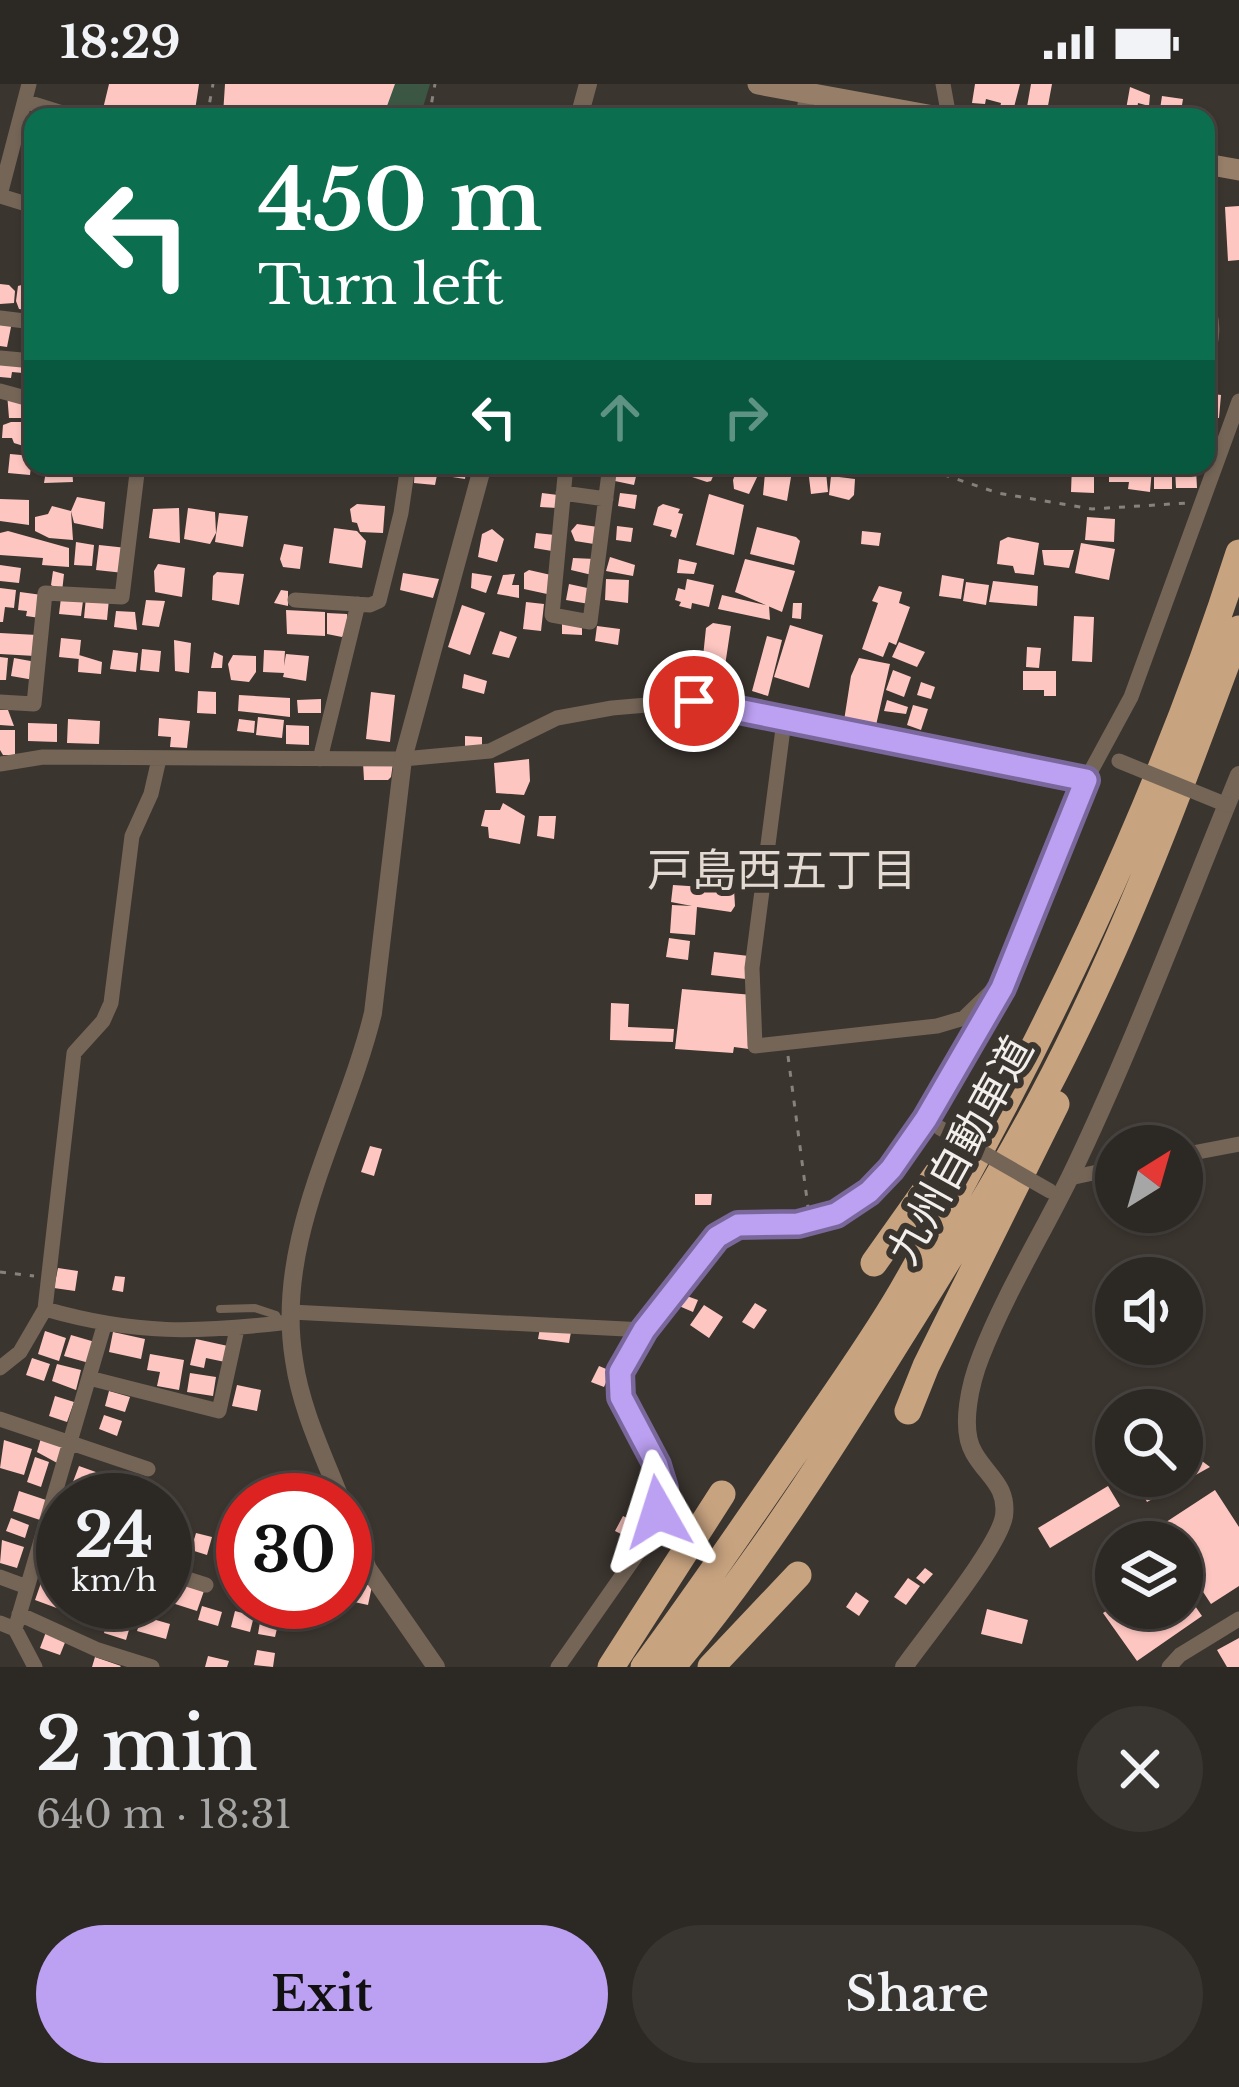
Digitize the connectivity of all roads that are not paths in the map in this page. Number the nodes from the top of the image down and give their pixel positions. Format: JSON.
{"nodes":[{"id":1,"x":29,"y":84,"type":"edge"},
{"id":2,"x":758,"y":84,"type":"edge"},
{"id":3,"x":807,"y":92,"type":"junction"},
{"id":4,"x":27,"y":102,"type":"junction"},
{"id":5,"x":25,"y":108,"type":"edge"},
{"id":6,"x":46,"y":108,"type":"edge"},
{"id":7,"x":804,"y":108,"type":"edge"},
{"id":8,"x":849,"y":108,"type":"edge"},
{"id":9,"x":24,"y":112,"type":"edge"},
{"id":10,"x":0,"y":195,"type":"edge"},
{"id":11,"x":1239,"y":401,"type":"edge"},
{"id":12,"x":1215,"y":465,"type":"edge"},
{"id":13,"x":137,"y":474,"type":"edge"},
{"id":14,"x":407,"y":474,"type":"edge"},
{"id":15,"x":481,"y":474,"type":"edge"},
{"id":16,"x":565,"y":474,"type":"edge"},
{"id":17,"x":609,"y":474,"type":"edge"},
{"id":18,"x":1212,"y":474,"type":"edge"},
{"id":19,"x":563,"y":493,"type":"junction"},
{"id":20,"x":606,"y":499,"type":"junction"},
{"id":21,"x":1239,"y":553,"type":"edge"},
{"id":22,"x":295,"y":600,"type":"dead end"},
{"id":23,"x":358,"y":604,"type":"junction"},
{"id":24,"x":1239,"y":629,"type":"edge"},
{"id":25,"x":0,"y":702,"type":"edge"},
{"id":26,"x":784,"y":721,"type":"junction"},
{"id":27,"x":1100,"y":752,"type":"junction"},
{"id":28,"x":159,"y":759,"type":"junction"},
{"id":29,"x":320,"y":759,"type":"junction"},
{"id":30,"x":403,"y":759,"type":"junction"},
{"id":31,"x":0,"y":764,"type":"edge"},
{"id":32,"x":1086,"y":780,"type":"junction"},
{"id":33,"x":1234,"y":790,"type":"edge"},
{"id":34,"x":1170,"y":816,"type":"junction"},
{"id":35,"x":1007,"y":976,"type":"junction"},
{"id":36,"x":1042,"y":1027,"type":"junction"},
{"id":37,"x":933,"y":1123,"type":"junction"},
{"id":38,"x":1239,"y":1144,"type":"edge"},
{"id":39,"x":1203,"y":1151,"type":"edge"},
{"id":40,"x":1095,"y":1173,"type":"edge"},
{"id":41,"x":1070,"y":1178,"type":"junction"},
{"id":42,"x":1055,"y":1194,"type":"junction"},
{"id":43,"x":874,"y":1263,"type":"dead end"},
{"id":44,"x":45,"y":1309,"type":"junction"},
{"id":45,"x":220,"y":1310,"type":"dead end"},
{"id":46,"x":287,"y":1319,"type":"junction"},
{"id":47,"x":104,"y":1326,"type":"junction"},
{"id":48,"x":237,"y":1328,"type":"junction"},
{"id":49,"x":644,"y":1330,"type":"junction"},
{"id":50,"x":0,"y":1368,"type":"edge"},
{"id":51,"x":89,"y":1378,"type":"junction"},
{"id":52,"x":908,"y":1411,"type":"dead end"},
{"id":53,"x":0,"y":1419,"type":"edge"},
{"id":54,"x":69,"y":1443,"type":"junction"},
{"id":55,"x":148,"y":1469,"type":"dead end"},
{"id":56,"x":60,"y":1473,"type":"edge"},
{"id":57,"x":330,"y":1473,"type":"edge"},
{"id":58,"x":722,"y":1494,"type":"dead end"},
{"id":59,"x":36,"y":1557,"type":"edge"},
{"id":60,"x":372,"y":1575,"type":"edge"},
{"id":61,"x":798,"y":1575,"type":"dead end"},
{"id":62,"x":0,"y":1577,"type":"edge"},
{"id":63,"x":192,"y":1580,"type":"edge"},
{"id":64,"x":206,"y":1585,"type":"dead end"},
{"id":65,"x":27,"y":1587,"type":"junction"},
{"id":66,"x":1239,"y":1619,"type":"edge"},
{"id":67,"x":11,"y":1622,"type":"edge"},
{"id":68,"x":35,"y":1667,"type":"edge"},
{"id":69,"x":152,"y":1667,"type":"edge"},
{"id":70,"x":436,"y":1667,"type":"edge"},
{"id":71,"x":558,"y":1667,"type":"edge"},
{"id":72,"x":611,"y":1667,"type":"edge"},
{"id":73,"x":644,"y":1667,"type":"edge"},
{"id":74,"x":672,"y":1667,"type":"edge"},
{"id":75,"x":711,"y":1667,"type":"edge"},
{"id":76,"x":904,"y":1667,"type":"edge"},
{"id":77,"x":1169,"y":1667,"type":"edge"}],
"edges":[{"from":1,"to":4,"type":"street"},
{"from":2,"to":3,"type":"main road"},
{"from":3,"to":7,"type":"street"},
{"from":3,"to":8,"type":"main road"},
{"from":4,"to":5,"type":"street"},
{"from":4,"to":6,"type":"street"},
{"from":9,"to":10,"type":"street"},
{"from":11,"to":12,"type":"street"},
{"from":13,"to":25,"type":"street"},
{"from":14,"to":23,"type":"street"},
{"from":15,"to":30,"type":"street"},
{"from":16,"to":19,"type":"street"},
{"from":17,"to":20,"type":"street"},
{"from":18,"to":27,"type":"street"},
{"from":19,"to":20,"type":"street"},
{"from":19,"to":20,"type":"street"},
{"from":21,"to":36,"type":"highway","name":"九州自動車道"},
{"from":22,"to":23,"type":"street"},
{"from":23,"to":29,"type":"street"},
{"from":24,"to":34,"type":"highway","name":"九州自動車道"},
{"from":26,"to":30,"type":"street"},
{"from":26,"to":32,"type":"street"},
{"from":26,"to":35,"type":"street"},
{"from":27,"to":32,"type":"street"},
{"from":27,"to":33,"type":"street","bridge":true},
{"from":28,"to":29,"type":"street"},
{"from":28,"to":31,"type":"street"},
{"from":28,"to":44,"type":"street"},
{"from":29,"to":30,"type":"street"},
{"from":30,"to":46,"type":"street"},
{"from":32,"to":35,"type":"street"},
{"from":33,"to":41,"type":"street"},
{"from":34,"to":52,"type":"highway"},
{"from":34,"to":74,"type":"highway","name":"九州自動車道"},
{"from":35,"to":37,"type":"street"},
{"from":36,"to":43,"type":"highway"},
{"from":36,"to":73,"type":"highway","name":"九州自動車道"},
{"from":37,"to":42,"type":"street","bridge":true},
{"from":37,"to":49,"type":"street"},
{"from":38,"to":39,"type":"street"},
{"from":40,"to":41,"type":"street"},
{"from":41,"to":42,"type":"street"},
{"from":42,"to":76,"type":"street"},
{"from":44,"to":47,"type":"street"},
{"from":44,"to":50,"type":"street"},
{"from":45,"to":46,"type":"lane"},
{"from":46,"to":48,"type":"street"},
{"from":46,"to":49,"type":"street"},
{"from":46,"to":57,"type":"street"},
{"from":47,"to":48,"type":"street"},
{"from":47,"to":51,"type":"street"},
{"from":48,"to":51,"type":"street"},
{"from":49,"to":71,"type":"street"},
{"from":51,"to":54,"type":"street"},
{"from":53,"to":54,"type":"street"},
{"from":54,"to":55,"type":"street"},
{"from":54,"to":56,"type":"street"},
{"from":58,"to":72,"type":"highway"},
{"from":59,"to":65,"type":"street"},
{"from":60,"to":70,"type":"street"},
{"from":61,"to":75,"type":"highway"},
{"from":62,"to":65,"type":"street"},
{"from":63,"to":64,"type":"street"},
{"from":65,"to":67,"type":"street"},
{"from":66,"to":77,"type":"street"},
{"from":67,"to":68,"type":"street"},
{"from":67,"to":69,"type":"street"}]}
